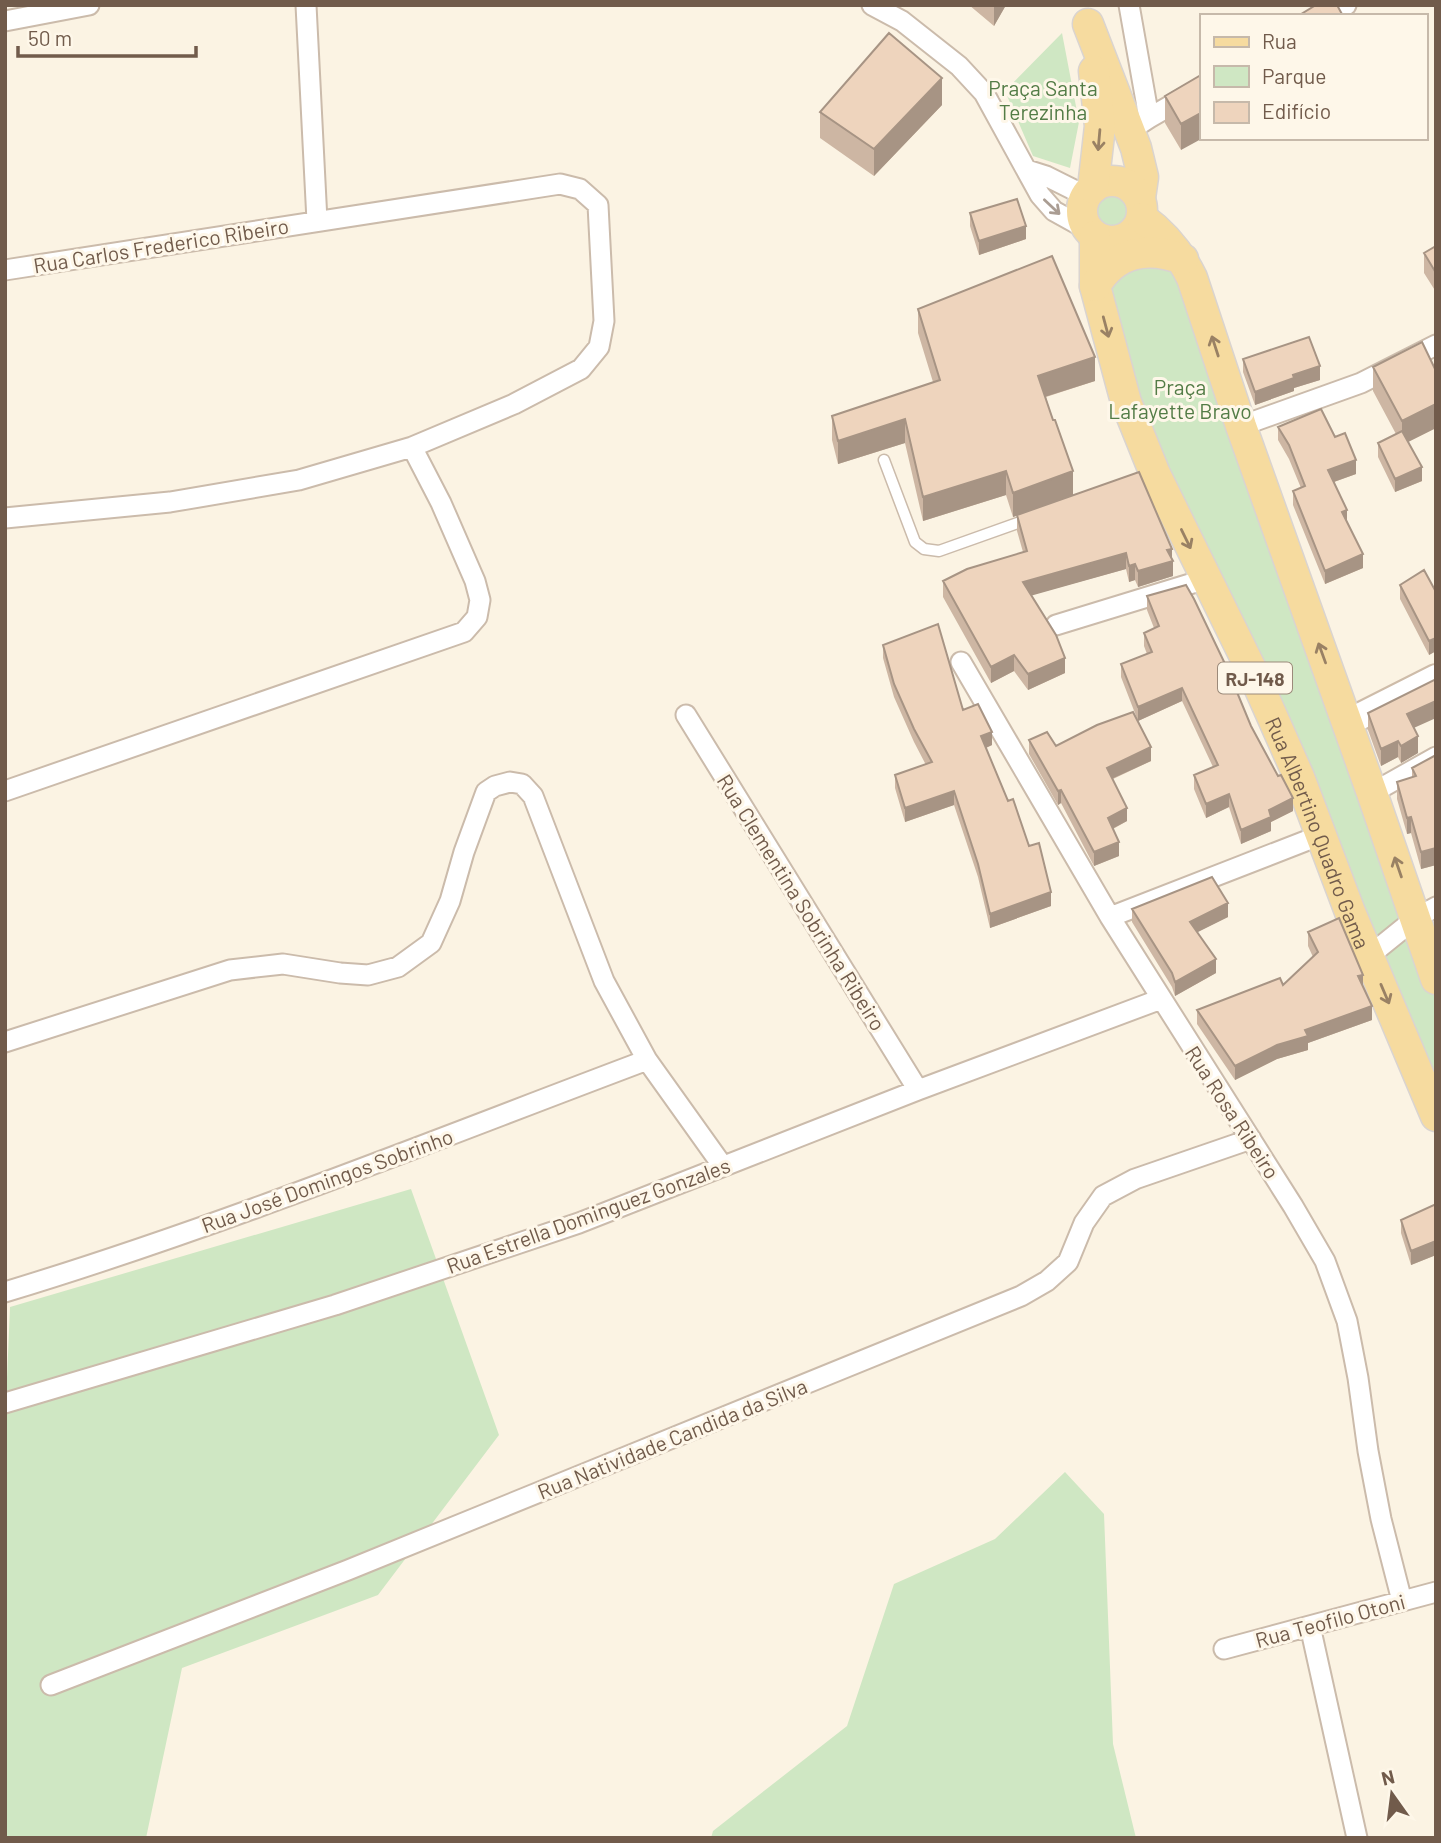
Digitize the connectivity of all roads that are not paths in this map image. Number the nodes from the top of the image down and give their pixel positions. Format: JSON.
{"nodes":[{"id":1,"x":89,"y":5,"type":"edge"},
{"id":2,"x":306,"y":5,"type":"edge"},
{"id":3,"x":872,"y":5,"type":"edge"},
{"id":4,"x":1129,"y":5,"type":"edge"},
{"id":5,"x":1346,"y":5,"type":"edge"},
{"id":6,"x":1330,"y":14,"type":"edge"},
{"id":7,"x":1086,"y":15,"type":"edge"},
{"id":8,"x":5,"y":21,"type":"edge"},
{"id":9,"x":1200,"y":89,"type":"edge"},
{"id":10,"x":1139,"y":124,"type":"junction"},
{"id":11,"x":1027,"y":170,"type":"junction"},
{"id":12,"x":1089,"y":192,"type":"junction"},
{"id":13,"x":1141,"y":208,"type":"junction"},
{"id":14,"x":317,"y":221,"type":"junction"},
{"id":15,"x":1093,"y":234,"type":"junction"},
{"id":16,"x":1183,"y":259,"type":"junction"},
{"id":17,"x":5,"y":270,"type":"edge"},
{"id":18,"x":1095,"y":286,"type":"junction"},
{"id":19,"x":1436,"y":345,"type":"edge"},
{"id":20,"x":1241,"y":426,"type":"junction"},
{"id":21,"x":412,"y":447,"type":"junction"},
{"id":22,"x":884,"y":460,"type":"dead end"},
{"id":23,"x":1041,"y":515,"type":"edge"},
{"id":24,"x":5,"y":518,"type":"edge"},
{"id":25,"x":1206,"y":579,"type":"junction"},
{"id":26,"x":1056,"y":625,"type":"dead end"},
{"id":27,"x":961,"y":662,"type":"dead end"},
{"id":28,"x":1436,"y":678,"type":"edge"},
{"id":29,"x":686,"y":715,"type":"dead end"},
{"id":30,"x":1347,"y":723,"type":"junction"},
{"id":31,"x":1436,"y":757,"type":"edge"},
{"id":32,"x":5,"y":791,"type":"edge"},
{"id":33,"x":1372,"y":793,"type":"junction"},
{"id":34,"x":1321,"y":835,"type":"junction"},
{"id":35,"x":1426,"y":913,"type":"edge"},
{"id":36,"x":1110,"y":917,"type":"junction"},
{"id":37,"x":1368,"y":956,"type":"junction"},
{"id":38,"x":1436,"y":979,"type":"edge"},
{"id":39,"x":1161,"y":999,"type":"junction"},
{"id":40,"x":5,"y":1041,"type":"edge"},
{"id":41,"x":647,"y":1060,"type":"junction"},
{"id":42,"x":918,"y":1090,"type":"junction"},
{"id":43,"x":1436,"y":1116,"type":"edge"},
{"id":44,"x":1251,"y":1139,"type":"junction"},
{"id":45,"x":722,"y":1166,"type":"junction"},
{"id":46,"x":5,"y":1292,"type":"edge"},
{"id":47,"x":5,"y":1403,"type":"edge"},
{"id":48,"x":1436,"y":1592,"type":"edge"},
{"id":49,"x":1402,"y":1601,"type":"junction"},
{"id":50,"x":1310,"y":1626,"type":"junction"},
{"id":51,"x":1224,"y":1648,"type":"dead end"},
{"id":52,"x":51,"y":1685,"type":"dead end"},
{"id":53,"x":1357,"y":1838,"type":"edge"}],
"edges":[{"from":1,"to":8,"type":"street"},
{"from":2,"to":14,"type":"street","name":"Rua Carlos Frederico Ribeiro"},
{"from":3,"to":11,"type":"street"},
{"from":4,"to":10,"type":"street"},
{"from":5,"to":6,"type":"street"},
{"from":7,"to":10,"type":"main road"},
{"from":7,"to":12,"type":"main road","one_way":true},
{"from":9,"to":10,"type":"street"},
{"from":10,"to":13,"type":"main road"},
{"from":11,"to":12,"type":"street"},
{"from":11,"to":15,"type":"street","one_way":true},
{"from":12,"to":13,"type":"main road"},
{"from":12,"to":15,"type":"main road"},
{"from":13,"to":15,"type":"main road"},
{"from":13,"to":16,"type":"main road"},
{"from":14,"to":17,"type":"street","name":"Rua Carlos Frederico Ribeiro"},
{"from":14,"to":21,"type":"street","name":"Rua Carlos Frederico Ribeiro"},
{"from":15,"to":18,"type":"main road","name":"Rua Albertino Quadro Gama","number":"RJ-148"},
{"from":16,"to":18,"type":"main road"},
{"from":20,"to":16,"type":"main road","one_way":true},
{"from":18,"to":25,"type":"main road","name":"Rua Albertino Quadro Gama","number":"RJ-148","one_way":true},
{"from":19,"to":20,"type":"street"},
{"from":30,"to":20,"type":"main road","one_way":true},
{"from":21,"to":24,"type":"street","name":"Rua Carlos Frederico Ribeiro"},
{"from":21,"to":32,"type":"street"},
{"from":22,"to":23,"type":"lane"},
{"from":25,"to":26,"type":"street"},
{"from":25,"to":34,"type":"main road","name":"Rua Albertino Quadro Gama","number":"RJ-148"},
{"from":27,"to":36,"type":"street","name":"Rua Rosa Ribeiro"},
{"from":28,"to":30,"type":"street"},
{"from":29,"to":42,"type":"street","name":"Rua Clementina Sobrinha Ribeiro"},
{"from":30,"to":33,"type":"main road"},
{"from":31,"to":33,"type":"street"},
{"from":35,"to":33,"type":"main road","one_way":true},
{"from":34,"to":36,"type":"street"},
{"from":34,"to":37,"type":"main road","name":"Rua Albertino Quadro Gama","number":"RJ-148"},
{"from":35,"to":37,"type":"street"},
{"from":35,"to":38,"type":"main road"},
{"from":36,"to":39,"type":"street","name":"Rua Rosa Ribeiro"},
{"from":37,"to":43,"type":"main road","name":"Rua Albertino Quadro Gama","number":"RJ-148","one_way":true},
{"from":39,"to":42,"type":"street","name":"Rua Estrella Dominguez Gonzales"},
{"from":39,"to":44,"type":"street","name":"Rua Rosa Ribeiro"},
{"from":40,"to":41,"type":"street"},
{"from":41,"to":45,"type":"street"},
{"from":41,"to":46,"type":"street","name":"Rua José Domingos Sobrinho"},
{"from":42,"to":45,"type":"street","name":"Rua Estrella Dominguez Gonzales"},
{"from":44,"to":49,"type":"street","name":"Rua Rosa Ribeiro"},
{"from":44,"to":52,"type":"street","name":"Rua Natividade Candida da Silva"},
{"from":45,"to":47,"type":"street","name":"Rua Estrella Dominguez Gonzales"},
{"from":48,"to":49,"type":"street","name":"Rua Teofilo Otoni"},
{"from":49,"to":50,"type":"street","name":"Rua Teofilo Otoni"},
{"from":50,"to":51,"type":"street","name":"Rua Teofilo Otoni"},
{"from":50,"to":53,"type":"street"}]}
